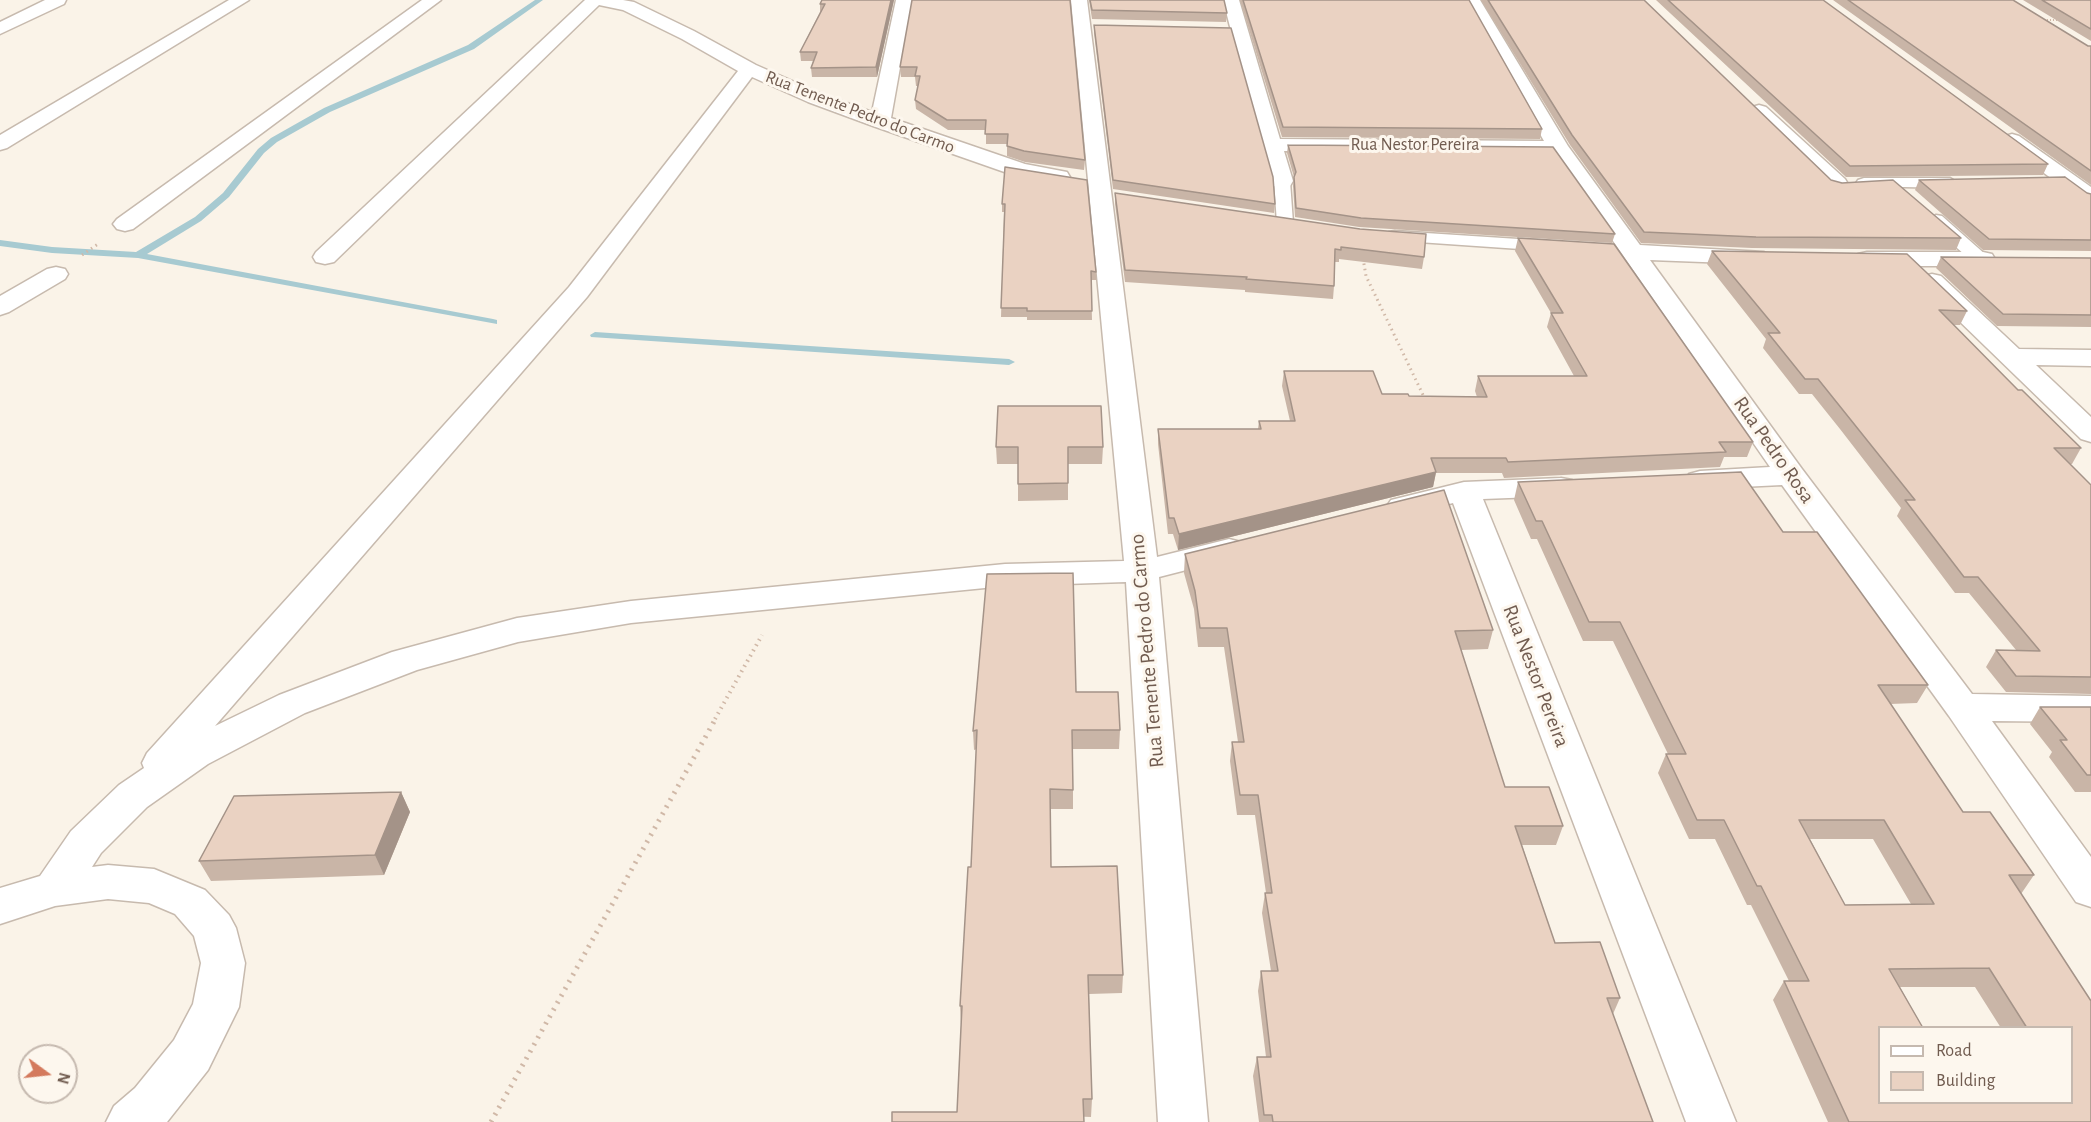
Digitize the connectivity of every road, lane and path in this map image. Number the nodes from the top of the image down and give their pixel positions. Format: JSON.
{"nodes":[{"id":1,"x":58,"y":0,"type":"edge"},
{"id":2,"x":241,"y":0,"type":"edge"},
{"id":3,"x":433,"y":0,"type":"edge"},
{"id":4,"x":597,"y":0,"type":"edge"},
{"id":5,"x":904,"y":0,"type":"edge"},
{"id":6,"x":1231,"y":0,"type":"edge"},
{"id":7,"x":1472,"y":0,"type":"edge"},
{"id":8,"x":1088,"y":17,"type":"edge"},
{"id":9,"x":2043,"y":20,"type":"edge"},
{"id":10,"x":2067,"y":20,"type":"edge"},
{"id":11,"x":1216,"y":28,"type":"edge"},
{"id":12,"x":0,"y":29,"type":"edge"},
{"id":13,"x":1239,"y":29,"type":"junction"},
{"id":14,"x":749,"y":69,"type":"junction"},
{"id":15,"x":1744,"y":97,"type":"edge"},
{"id":16,"x":880,"y":122,"type":"junction"},
{"id":17,"x":1993,"y":127,"type":"edge"},
{"id":18,"x":0,"y":144,"type":"edge"},
{"id":19,"x":1271,"y":145,"type":"junction"},
{"id":20,"x":1558,"y":147,"type":"junction"},
{"id":21,"x":1282,"y":182,"type":"joint"},
{"id":22,"x":2046,"y":182,"type":"edge"},
{"id":23,"x":2069,"y":182,"type":"junction"},
{"id":24,"x":1893,"y":183,"type":"junction"},
{"id":25,"x":1964,"y":183,"type":"edge"},
{"id":26,"x":1837,"y":184,"type":"joint"},
{"id":27,"x":1105,"y":191,"type":"junction"},
{"id":28,"x":2091,"y":197,"type":"edge"},
{"id":29,"x":125,"y":224,"type":"joint"},
{"id":30,"x":1306,"y":226,"type":"edge"},
{"id":31,"x":1359,"y":234,"type":"joint"},
{"id":32,"x":1562,"y":247,"type":"edge"},
{"id":33,"x":1622,"y":251,"type":"junction"},
{"id":34,"x":325,"y":257,"type":"dead end"},
{"id":35,"x":1775,"y":258,"type":"edge"},
{"id":36,"x":1842,"y":258,"type":"edge"},
{"id":37,"x":1909,"y":259,"type":"junction"},
{"id":38,"x":1991,"y":259,"type":"joint"},
{"id":39,"x":56,"y":274,"type":"joint"},
{"id":40,"x":0,"y":307,"type":"edge"},
{"id":41,"x":2013,"y":357,"type":"junction"},
{"id":42,"x":2091,"y":358,"type":"edge"},
{"id":43,"x":1428,"y":406,"type":"edge"},
{"id":44,"x":2091,"y":434,"type":"edge"},
{"id":45,"x":1791,"y":475,"type":"junction"},
{"id":46,"x":1674,"y":481,"type":"edge"},
{"id":47,"x":1592,"y":485,"type":"edge"},
{"id":48,"x":1464,"y":491,"type":"junction"},
{"id":49,"x":1372,"y":514,"type":"edge"},
{"id":50,"x":1257,"y":542,"type":"edge"},
{"id":51,"x":1142,"y":571,"type":"junction"},
{"id":52,"x":783,"y":598,"type":"junction"},
{"id":53,"x":1962,"y":708,"type":"junction"},
{"id":54,"x":2091,"y":709,"type":"edge"},
{"id":55,"x":133,"y":796,"type":"junction"},
{"id":56,"x":56,"y":889,"type":"junction"},
{"id":57,"x":2091,"y":890,"type":"edge"},
{"id":58,"x":0,"y":906,"type":"edge"},
{"id":59,"x":131,"y":1122,"type":"edge"},
{"id":60,"x":491,"y":1122,"type":"edge"},
{"id":61,"x":1184,"y":1122,"type":"edge"},
{"id":62,"x":1711,"y":1122,"type":"edge"}],
"edges":[{"from":1,"to":12,"type":"street"},
{"from":2,"to":18,"type":"street"},
{"from":3,"to":29,"type":"street"},
{"from":4,"to":14,"type":"street","name":"Rua Tenente Pedro do Carmo"},
{"from":4,"to":34,"type":"street"},
{"from":5,"to":16,"type":"street"},
{"from":6,"to":13,"type":"street"},
{"from":7,"to":20,"type":"street","name":"Rua Pedro Rosa"},
{"from":8,"to":27,"type":"street","name":"Rua Tenente Pedro do Carmo"},
{"from":9,"to":10,"type":"path"},
{"from":11,"to":13,"type":"street"},
{"from":13,"to":19,"type":"street"},
{"from":14,"to":16,"type":"street","name":"Rua Tenente Pedro do Carmo"},
{"from":14,"to":55,"type":"street"},
{"from":15,"to":26,"type":"street"},
{"from":16,"to":27,"type":"street","name":"Rua Tenente Pedro do Carmo"},
{"from":17,"to":23,"type":"street"},
{"from":19,"to":20,"type":"street","name":"Rua Nestor Pereira"},
{"from":19,"to":21,"type":"street"},
{"from":20,"to":33,"type":"street","name":"Rua Pedro Rosa"},
{"from":21,"to":30,"type":"lane"},
{"from":22,"to":23,"type":"lane"},
{"from":23,"to":28,"type":"street"},
{"from":24,"to":25,"type":"lane"},
{"from":24,"to":26,"type":"lane"},
{"from":24,"to":38,"type":"lane"},
{"from":27,"to":51,"type":"street","name":"Rua Tenente Pedro do Carmo"},
{"from":29,"to":39,"type":"path"},
{"from":31,"to":32,"type":"lane"},
{"from":31,"to":43,"type":"path"},
{"from":33,"to":35,"type":"street"},
{"from":33,"to":45,"type":"street","name":"Rua Pedro Rosa"},
{"from":36,"to":37,"type":"street"},
{"from":37,"to":38,"type":"street"},
{"from":37,"to":41,"type":"street"},
{"from":39,"to":40,"type":"street"},
{"from":41,"to":42,"type":"street"},
{"from":41,"to":44,"type":"street"},
{"from":45,"to":46,"type":"street"},
{"from":45,"to":53,"type":"street","name":"Rua Pedro Rosa"},
{"from":47,"to":48,"type":"street"},
{"from":48,"to":49,"type":"street"},
{"from":48,"to":62,"type":"street","name":"Rua Nestor Pereira"},
{"from":50,"to":51,"type":"street"},
{"from":51,"to":52,"type":"street"},
{"from":51,"to":61,"type":"street","name":"Rua Tenente Pedro do Carmo"},
{"from":52,"to":55,"type":"street"},
{"from":52,"to":60,"type":"path"},
{"from":53,"to":54,"type":"street"},
{"from":53,"to":57,"type":"street","name":"Rua Pedro Rosa"},
{"from":55,"to":56,"type":"street"},
{"from":56,"to":58,"type":"street"},
{"from":56,"to":59,"type":"street"}]}
